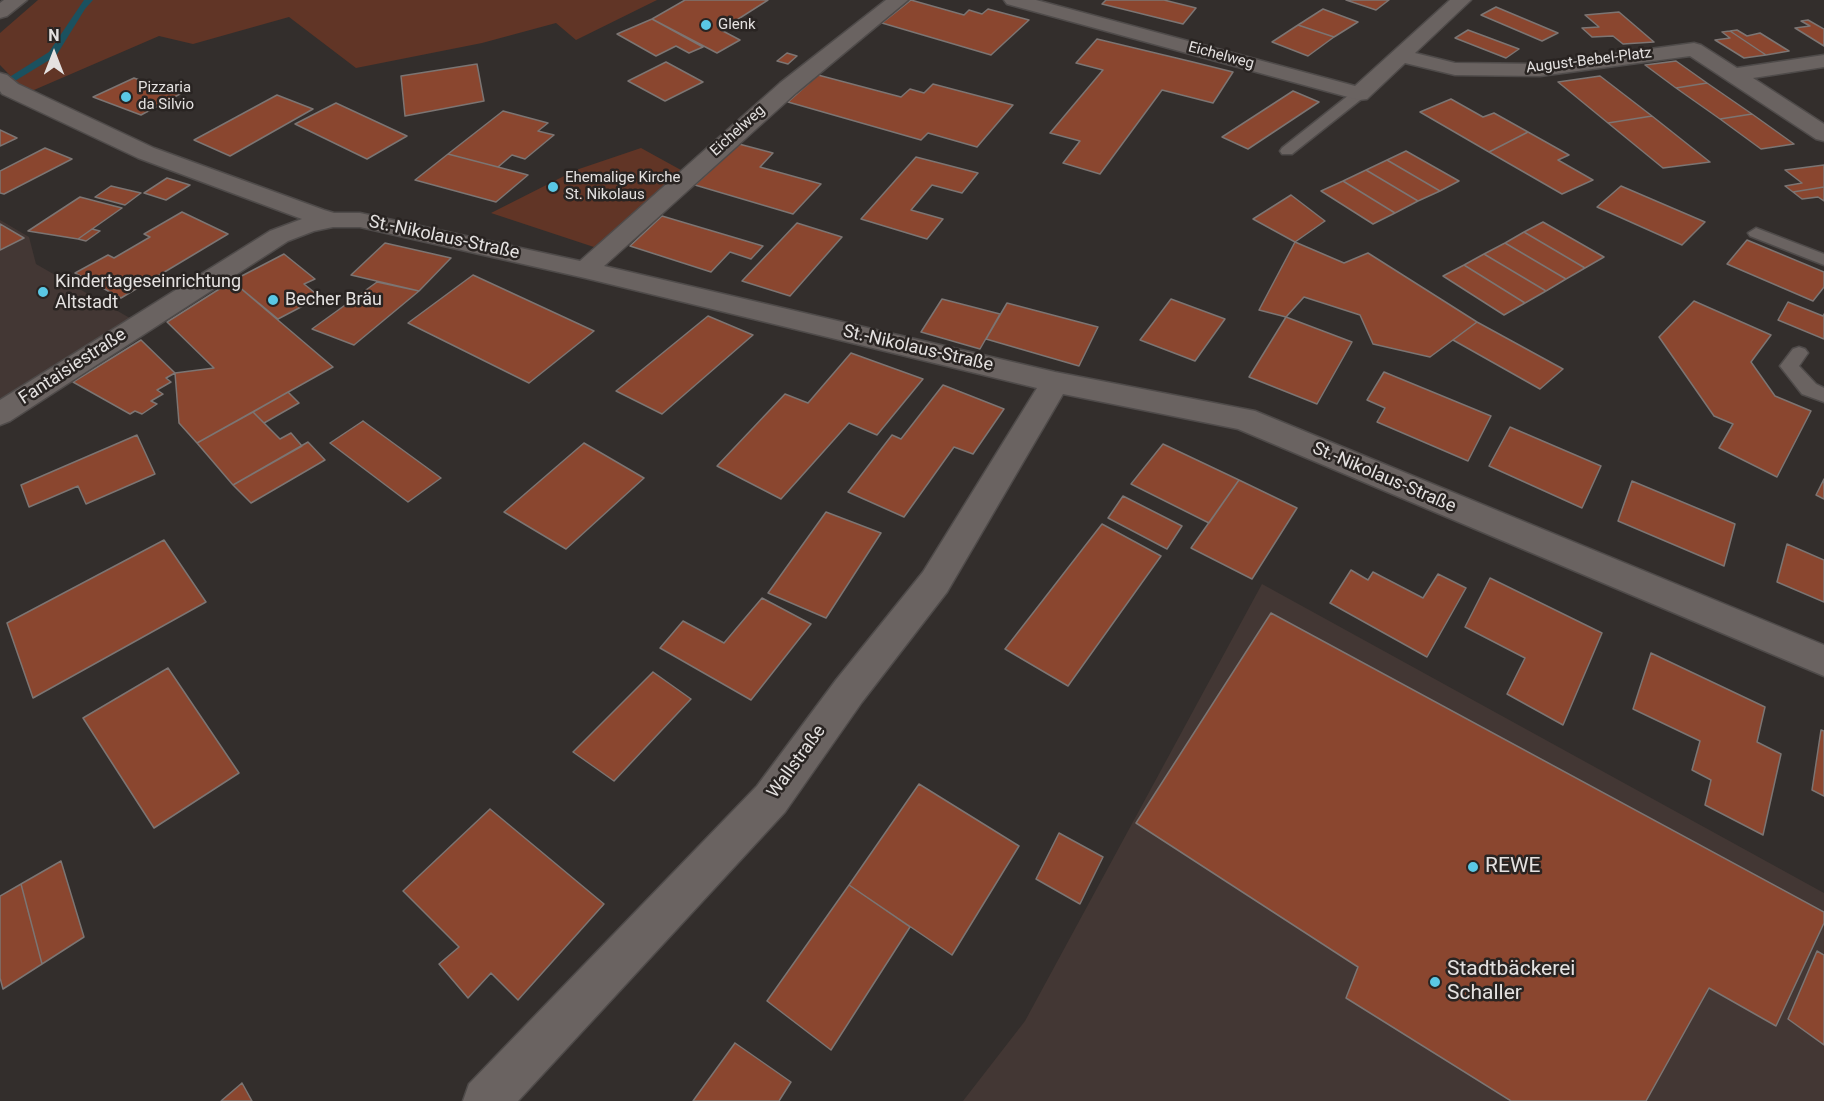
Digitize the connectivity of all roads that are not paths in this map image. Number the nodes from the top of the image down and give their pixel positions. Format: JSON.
{"nodes":[{"id":1,"x":17,"y":0,"type":"edge"},
{"id":2,"x":898,"y":0,"type":"edge"},
{"id":3,"x":1014,"y":0,"type":"edge"},
{"id":4,"x":1461,"y":0,"type":"edge"},
{"id":5,"x":0,"y":12,"type":"edge"},
{"id":6,"x":1402,"y":56,"type":"junction"},
{"id":7,"x":1824,"y":60,"type":"edge"},
{"id":8,"x":1733,"y":75,"type":"junction"},
{"id":9,"x":5,"y":84,"type":"edge"},
{"id":10,"x":1359,"y":94,"type":"junction"},
{"id":11,"x":1813,"y":118,"type":"edge"},
{"id":12,"x":1824,"y":134,"type":"edge"},
{"id":13,"x":1287,"y":151,"type":"dead end"},
{"id":14,"x":334,"y":220,"type":"junction"},
{"id":15,"x":1756,"y":233,"type":"dead end"},
{"id":16,"x":1824,"y":260,"type":"edge"},
{"id":17,"x":585,"y":270,"type":"junction"},
{"id":18,"x":1799,"y":353,"type":"dead end"},
{"id":19,"x":1055,"y":382,"type":"junction"},
{"id":20,"x":1824,"y":395,"type":"edge"},
{"id":21,"x":0,"y":414,"type":"edge"},
{"id":22,"x":1824,"y":661,"type":"edge"},
{"id":23,"x":486,"y":1101,"type":"edge"}],
"edges":[{"from":1,"to":5,"type":"street"},
{"from":2,"to":17,"type":"street","name":"Eichelweg"},
{"from":3,"to":10,"type":"street","name":"Eichelweg"},
{"from":4,"to":6,"type":"street"},
{"from":6,"to":8,"type":"street","name":"August-Bebel-Platz"},
{"from":6,"to":10,"type":"street"},
{"from":7,"to":8,"type":"street"},
{"from":8,"to":11,"type":"street","name":"August-Bebel-Platz"},
{"from":9,"to":14,"type":"street","name":"St.-Nikolaus-Straße"},
{"from":10,"to":13,"type":"lane"},
{"from":11,"to":12,"type":"street","name":"August-Bebel-Platz"},
{"from":14,"to":17,"type":"street","name":"St.-Nikolaus-Straße"},
{"from":14,"to":21,"type":"street","name":"Fantaisiestraße"},
{"from":15,"to":16,"type":"lane"},
{"from":17,"to":19,"type":"street","name":"St.-Nikolaus-Straße"},
{"from":18,"to":20,"type":"lane"},
{"from":19,"to":22,"type":"street","name":"St.-Nikolaus-Straße"},
{"from":19,"to":23,"type":"street","name":"Wallstraße"}]}
